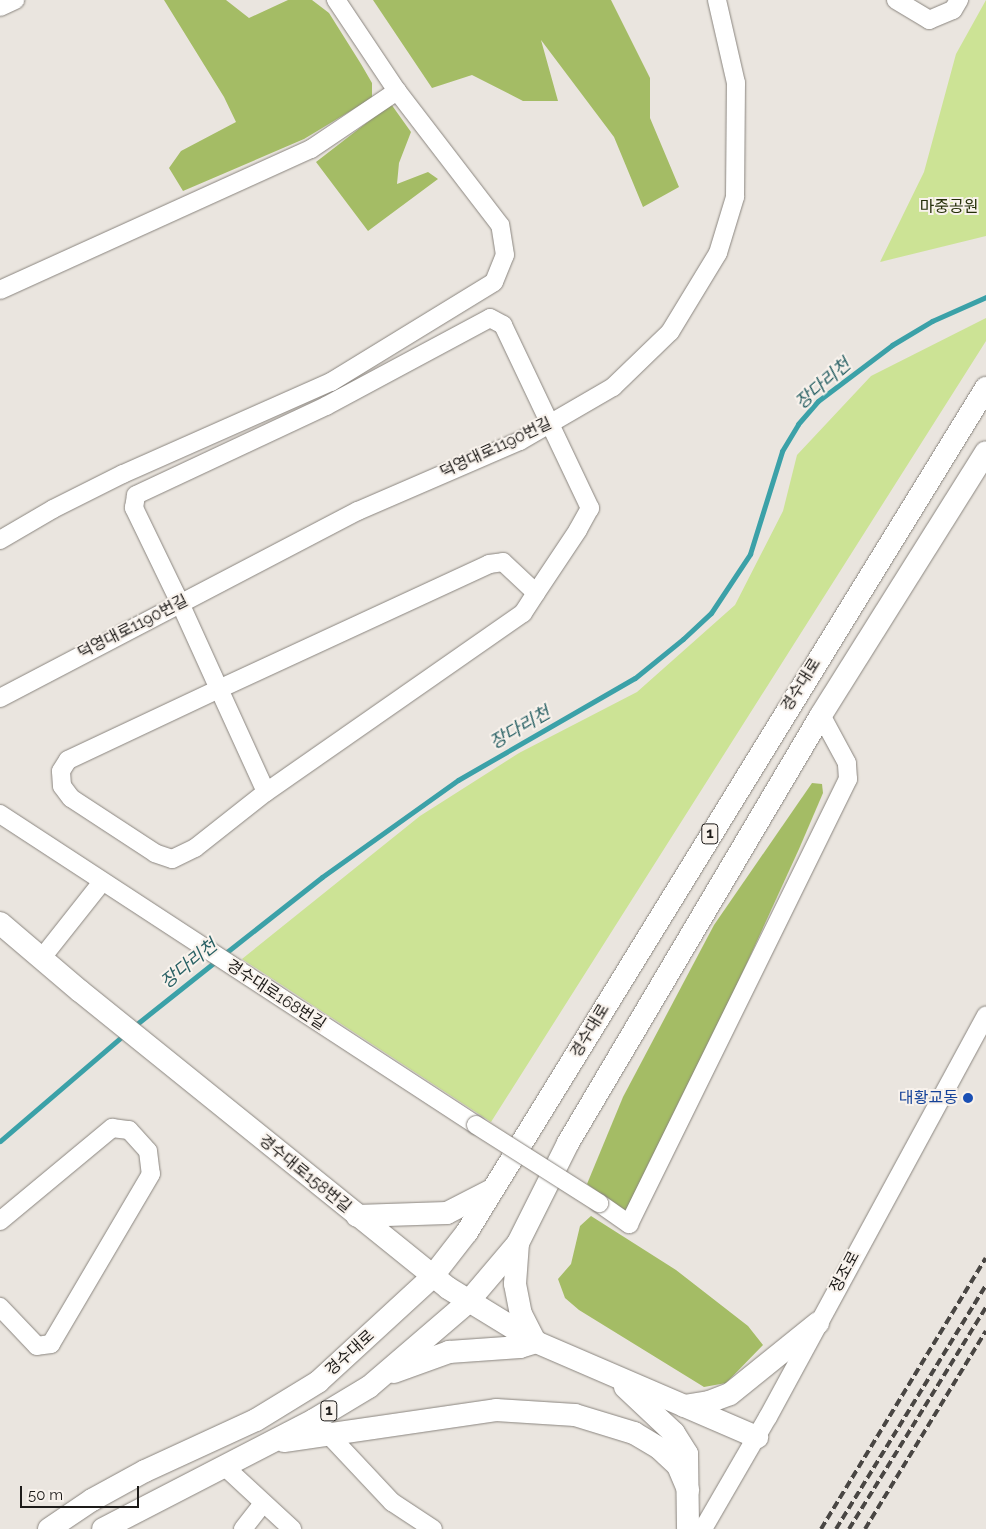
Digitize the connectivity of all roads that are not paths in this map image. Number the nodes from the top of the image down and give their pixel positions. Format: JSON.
{"nodes":[{"id":1,"x":15,"y":0,"type":"edge"},
{"id":2,"x":336,"y":0,"type":"edge"},
{"id":3,"x":896,"y":0,"type":"edge"},
{"id":4,"x":960,"y":0,"type":"edge"},
{"id":5,"x":723,"y":2,"type":"edge"},
{"id":6,"x":0,"y":7,"type":"edge"},
{"id":7,"x":397,"y":91,"type":"junction"},
{"id":8,"x":0,"y":290,"type":"edge"},
{"id":9,"x":986,"y":388,"type":"edge"},
{"id":10,"x":548,"y":425,"type":"junction"},
{"id":11,"x":986,"y":452,"type":"edge"},
{"id":12,"x":0,"y":540,"type":"edge"},
{"id":13,"x":536,"y":593,"type":"junction"},
{"id":14,"x":180,"y":603,"type":"junction"},
{"id":15,"x":219,"y":689,"type":"junction"},
{"id":16,"x":0,"y":698,"type":"edge"},
{"id":17,"x":821,"y":715,"type":"junction"},
{"id":18,"x":266,"y":792,"type":"junction"},
{"id":19,"x":0,"y":814,"type":"edge"},
{"id":20,"x":102,"y":882,"type":"junction"},
{"id":21,"x":0,"y":923,"type":"edge"},
{"id":22,"x":41,"y":959,"type":"junction"},
{"id":23,"x":986,"y":1014,"type":"edge"},
{"id":24,"x":493,"y":1190,"type":"junction"},
{"id":25,"x":357,"y":1216,"type":"junction"},
{"id":26,"x":0,"y":1220,"type":"edge"},
{"id":27,"x":518,"y":1243,"type":"junction"},
{"id":28,"x":432,"y":1277,"type":"junction"},
{"id":29,"x":468,"y":1302,"type":"junction"},
{"id":30,"x":0,"y":1307,"type":"edge"},
{"id":31,"x":818,"y":1323,"type":"junction"},
{"id":32,"x":536,"y":1342,"type":"junction"},
{"id":33,"x":614,"y":1375,"type":"junction"},
{"id":34,"x":381,"y":1377,"type":"junction"},
{"id":35,"x":684,"y":1406,"type":"junction"},
{"id":36,"x":330,"y":1436,"type":"junction"},
{"id":37,"x":757,"y":1436,"type":"junction"},
{"id":38,"x":270,"y":1442,"type":"junction"},
{"id":39,"x":224,"y":1466,"type":"junction"},
{"id":40,"x":688,"y":1490,"type":"junction"},
{"id":41,"x":263,"y":1503,"type":"junction"},
{"id":42,"x":49,"y":1529,"type":"edge"},
{"id":43,"x":103,"y":1529,"type":"edge"},
{"id":44,"x":243,"y":1529,"type":"edge"},
{"id":45,"x":292,"y":1529,"type":"edge"},
{"id":46,"x":432,"y":1529,"type":"edge"},
{"id":47,"x":688,"y":1529,"type":"edge"},
{"id":48,"x":703,"y":1529,"type":"edge"}],
"edges":[{"from":1,"to":6,"type":"street"},
{"from":2,"to":7,"type":"street"},
{"from":3,"to":4,"type":"street"},
{"from":5,"to":10,"type":"street","name":"덕영대로1190번길"},
{"from":7,"to":8,"type":"street"},
{"from":7,"to":12,"type":"street"},
{"from":9,"to":24,"type":"main road","name":"경수대로","number":"1"},
{"from":10,"to":13,"type":"street"},
{"from":10,"to":14,"type":"street","name":"덕영대로1190번길"},
{"from":10,"to":14,"type":"street"},
{"from":11,"to":17,"type":"main road","name":"경수대로","number":"1"},
{"from":13,"to":15,"type":"street"},
{"from":13,"to":18,"type":"street"},
{"from":14,"to":15,"type":"street"},
{"from":14,"to":16,"type":"street","name":"덕영대로1190번길"},
{"from":15,"to":18,"type":"street"},
{"from":15,"to":18,"type":"street"},
{"from":17,"to":20,"type":"street","name":"경수대로168번길","bridge":true},
{"from":17,"to":27,"type":"main road","name":"경수대로","number":"1"},
{"from":19,"to":20,"type":"street","name":"경수대로168번길"},
{"from":20,"to":22,"type":"street"},
{"from":21,"to":22,"type":"main road"},
{"from":22,"to":25,"type":"main road","name":"경수대로158번길"},
{"from":23,"to":31,"type":"street","name":"정조로"},
{"from":24,"to":25,"type":"main road"},
{"from":24,"to":28,"type":"main road","name":"경수대로","number":"1"},
{"from":25,"to":28,"type":"main road","name":"경수대로158번길"},
{"from":26,"to":30,"type":"street"},
{"from":27,"to":29,"type":"main road","name":"경수대로","number":"1"},
{"from":27,"to":32,"type":"main road"},
{"from":28,"to":29,"type":"main road","name":"경수대로158번길"},
{"from":28,"to":42,"type":"main road","name":"경수대로","number":"1"},
{"from":29,"to":32,"type":"main road","name":"경수대로158번길"},
{"from":29,"to":34,"type":"main road","name":"경수대로","number":"1"},
{"from":31,"to":35,"type":"main road"},
{"from":31,"to":37,"type":"street","name":"정조로"},
{"from":32,"to":33,"type":"main road","name":"경수대로158번길"},
{"from":32,"to":34,"type":"main road"},
{"from":33,"to":35,"type":"main road","name":"경수대로158번길"},
{"from":33,"to":40,"type":"main road"},
{"from":34,"to":38,"type":"main road","name":"경수대로","number":"1"},
{"from":35,"to":37,"type":"main road","name":"경수대로158번길"},
{"from":36,"to":38,"type":"main road"},
{"from":36,"to":40,"type":"main road"},
{"from":36,"to":46,"type":"street"},
{"from":37,"to":48,"type":"street","name":"정조로"},
{"from":38,"to":39,"type":"main road","name":"경수대로","number":"1"},
{"from":39,"to":41,"type":"street"},
{"from":39,"to":43,"type":"main road","name":"경수대로","number":"1"},
{"from":40,"to":47,"type":"main road"},
{"from":41,"to":44,"type":"street"},
{"from":41,"to":45,"type":"street"}]}
